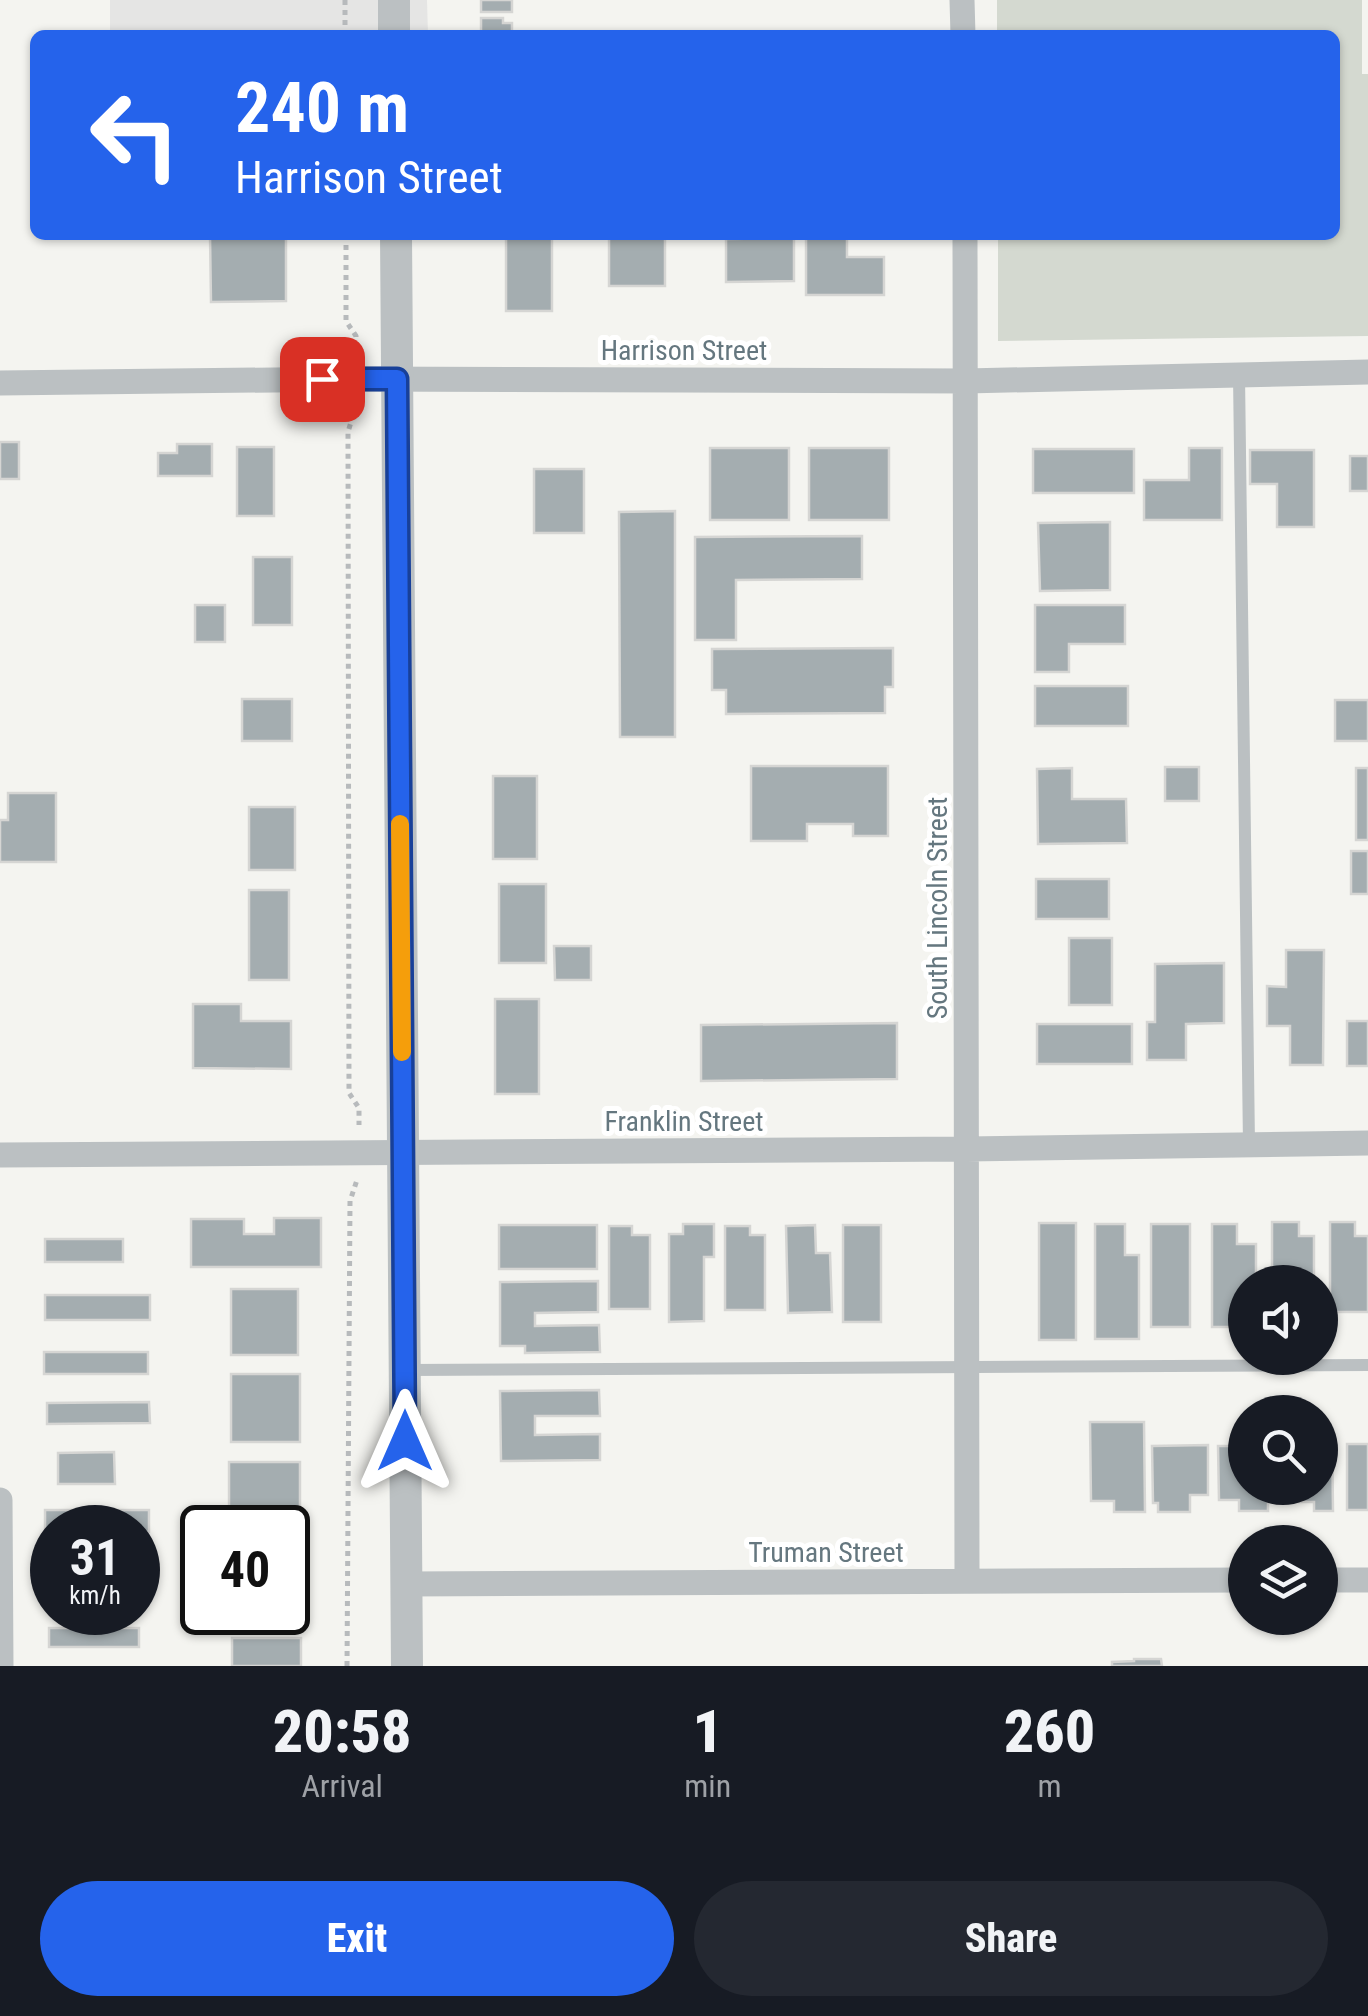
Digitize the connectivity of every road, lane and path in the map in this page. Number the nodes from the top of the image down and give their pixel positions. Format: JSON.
{"nodes":[{"id":1,"x":345,"y":0,"type":"edge"},
{"id":2,"x":394,"y":0,"type":"edge"},
{"id":3,"x":962,"y":0,"type":"edge"},
{"id":4,"x":345,"y":30,"type":"edge"},
{"id":5,"x":394,"y":30,"type":"edge"},
{"id":6,"x":963,"y":30,"type":"edge"},
{"id":7,"x":346,"y":240,"type":"edge"},
{"id":8,"x":396,"y":240,"type":"edge"},
{"id":9,"x":965,"y":240,"type":"edge"},
{"id":10,"x":356,"y":336,"type":"dead end"},
{"id":11,"x":1368,"y":372,"type":"edge"},
{"id":12,"x":1239,"y":375,"type":"junction"},
{"id":13,"x":397,"y":379,"type":"junction"},
{"id":14,"x":966,"y":381,"type":"junction"},
{"id":15,"x":0,"y":383,"type":"edge"},
{"id":16,"x":356,"y":412,"type":"dead end"},
{"id":17,"x":359,"y":1108,"type":"dead end"},
{"id":18,"x":1368,"y":1143,"type":"edge"},
{"id":19,"x":1250,"y":1145,"type":"junction"},
{"id":20,"x":967,"y":1148,"type":"junction"},
{"id":21,"x":403,"y":1152,"type":"junction"},
{"id":22,"x":0,"y":1154,"type":"edge"},
{"id":23,"x":357,"y":1185,"type":"dead end"},
{"id":24,"x":1368,"y":1364,"type":"edge"},
{"id":25,"x":966,"y":1366,"type":"junction"},
{"id":26,"x":405,"y":1370,"type":"junction"},
{"id":27,"x":0,"y":1500,"type":"edge"},
{"id":28,"x":1228,"y":1580,"type":"edge"},
{"id":29,"x":1338,"y":1580,"type":"edge"},
{"id":30,"x":1368,"y":1580,"type":"edge"},
{"id":31,"x":967,"y":1581,"type":"junction"},
{"id":32,"x":406,"y":1584,"type":"junction"},
{"id":33,"x":1,"y":1666,"type":"edge"},
{"id":34,"x":348,"y":1666,"type":"edge"},
{"id":35,"x":407,"y":1666,"type":"edge"}],
"edges":[{"from":1,"to":4,"type":"path"},
{"from":2,"to":5,"type":"street"},
{"from":3,"to":6,"type":"street"},
{"from":7,"to":10,"type":"path"},
{"from":8,"to":13,"type":"street"},
{"from":9,"to":14,"type":"street","name":"South Lincoln Street"},
{"from":11,"to":12,"type":"street","name":"Harrison Street"},
{"from":12,"to":14,"type":"street","name":"Harrison Street"},
{"from":12,"to":19,"type":"lane"},
{"from":13,"to":14,"type":"street","name":"Harrison Street"},
{"from":13,"to":15,"type":"street","name":"Harrison Street"},
{"from":13,"to":21,"type":"street"},
{"from":14,"to":20,"type":"street","name":"South Lincoln Street"},
{"from":16,"to":17,"type":"path"},
{"from":18,"to":19,"type":"street","name":"Franklin Street"},
{"from":19,"to":20,"type":"street","name":"Franklin Street"},
{"from":20,"to":21,"type":"street","name":"Franklin Street"},
{"from":20,"to":25,"type":"street","name":"South Lincoln Street"},
{"from":21,"to":22,"type":"street","name":"Franklin Street"},
{"from":21,"to":26,"type":"street"},
{"from":23,"to":34,"type":"path"},
{"from":24,"to":25,"type":"lane"},
{"from":25,"to":26,"type":"lane"},
{"from":25,"to":31,"type":"street","name":"South Lincoln Street"},
{"from":26,"to":32,"type":"street"},
{"from":27,"to":33,"type":"street"},
{"from":28,"to":31,"type":"street","name":"Truman Street"},
{"from":29,"to":30,"type":"street"},
{"from":31,"to":32,"type":"street","name":"Truman Street"},
{"from":32,"to":35,"type":"street"}]}
